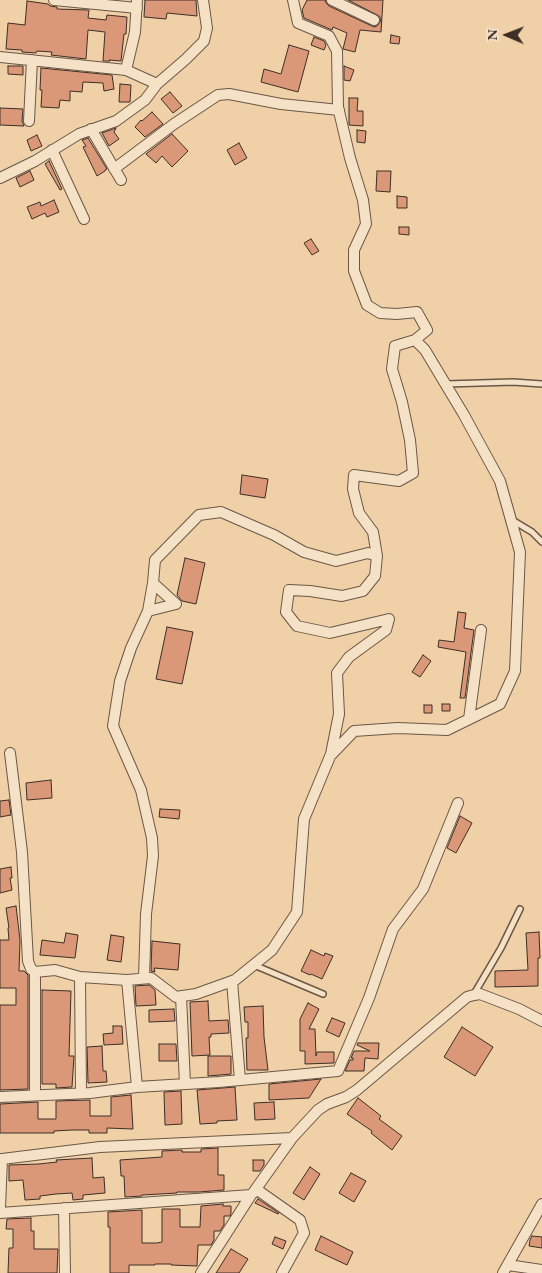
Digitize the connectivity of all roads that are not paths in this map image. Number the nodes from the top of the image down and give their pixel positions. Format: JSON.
{"nodes":[{"id":1,"x":54,"y":0,"type":"edge"},
{"id":2,"x":203,"y":0,"type":"edge"},
{"id":3,"x":293,"y":0,"type":"edge"},
{"id":4,"x":332,"y":0,"type":"edge"},
{"id":5,"x":137,"y":4,"type":"edge"},
{"id":6,"x":374,"y":20,"type":"dead end"},
{"id":7,"x":0,"y":57,"type":"edge"},
{"id":8,"x":32,"y":60,"type":"junction"},
{"id":9,"x":126,"y":70,"type":"junction"},
{"id":10,"x":157,"y":84,"type":"junction"},
{"id":11,"x":339,"y":110,"type":"junction"},
{"id":12,"x":29,"y":121,"type":"dead end"},
{"id":13,"x":91,"y":129,"type":"junction"},
{"id":14,"x":52,"y":150,"type":"junction"},
{"id":15,"x":114,"y":169,"type":"junction"},
{"id":16,"x":0,"y":178,"type":"edge"},
{"id":17,"x":121,"y":180,"type":"dead end"},
{"id":18,"x":84,"y":219,"type":"dead end"},
{"id":19,"x":415,"y":340,"type":"junction"},
{"id":20,"x":445,"y":384,"type":"junction"},
{"id":21,"x":542,"y":384,"type":"edge"},
{"id":22,"x":511,"y":519,"type":"junction"},
{"id":23,"x":542,"y":542,"type":"edge"},
{"id":24,"x":377,"y":556,"type":"junction"},
{"id":25,"x":153,"y":583,"type":"junction"},
{"id":26,"x":148,"y":611,"type":"junction"},
{"id":27,"x":481,"y":630,"type":"dead end"},
{"id":28,"x":469,"y":720,"type":"junction"},
{"id":29,"x":10,"y":753,"type":"dead end"},
{"id":30,"x":332,"y":754,"type":"junction"},
{"id":31,"x":458,"y":803,"type":"dead end"},
{"id":32,"x":520,"y":909,"type":"dead end"},
{"id":33,"x":254,"y":964,"type":"junction"},
{"id":34,"x":35,"y":972,"type":"junction"},
{"id":35,"x":80,"y":977,"type":"junction"},
{"id":36,"x":144,"y":978,"type":"junction"},
{"id":37,"x":127,"y":980,"type":"junction"},
{"id":38,"x":232,"y":981,"type":"junction"},
{"id":39,"x":323,"y":994,"type":"dead end"},
{"id":40,"x":474,"y":995,"type":"junction"},
{"id":41,"x":181,"y":996,"type":"junction"},
{"id":42,"x":542,"y":1021,"type":"edge"},
{"id":43,"x":240,"y":1080,"type":"junction"},
{"id":44,"x":185,"y":1084,"type":"junction"},
{"id":45,"x":137,"y":1087,"type":"junction"},
{"id":46,"x":81,"y":1094,"type":"junction"},
{"id":47,"x":35,"y":1096,"type":"junction"},
{"id":48,"x":0,"y":1098,"type":"edge"},
{"id":49,"x":292,"y":1138,"type":"junction"},
{"id":50,"x":1,"y":1159,"type":"edge"},
{"id":51,"x":253,"y":1192,"type":"junction"},
{"id":52,"x":542,"y":1204,"type":"edge"},
{"id":53,"x":0,"y":1208,"type":"edge"},
{"id":54,"x":64,"y":1208,"type":"junction"},
{"id":55,"x":0,"y":1213,"type":"edge"},
{"id":56,"x":505,"y":1269,"type":"edge"},
{"id":57,"x":542,"y":1270,"type":"edge"},
{"id":58,"x":65,"y":1273,"type":"edge"},
{"id":59,"x":201,"y":1273,"type":"edge"},
{"id":60,"x":282,"y":1273,"type":"edge"}],
"edges":[{"from":1,"to":5,"type":"street"},
{"from":2,"to":10,"type":"street"},
{"from":3,"to":11,"type":"street"},
{"from":4,"to":6,"type":"street"},
{"from":5,"to":9,"type":"street"},
{"from":7,"to":8,"type":"street"},
{"from":8,"to":9,"type":"street"},
{"from":8,"to":12,"type":"street"},
{"from":9,"to":10,"type":"street"},
{"from":10,"to":13,"type":"street"},
{"from":11,"to":15,"type":"street"},
{"from":11,"to":19,"type":"street"},
{"from":13,"to":14,"type":"street"},
{"from":13,"to":15,"type":"street"},
{"from":14,"to":16,"type":"street"},
{"from":14,"to":18,"type":"street"},
{"from":15,"to":17,"type":"street"},
{"from":19,"to":20,"type":"street"},
{"from":19,"to":24,"type":"street"},
{"from":20,"to":21,"type":"lane"},
{"from":20,"to":22,"type":"street"},
{"from":22,"to":23,"type":"lane"},
{"from":22,"to":28,"type":"street"},
{"from":24,"to":25,"type":"street"},
{"from":24,"to":30,"type":"street"},
{"from":25,"to":26,"type":"street"},
{"from":25,"to":26,"type":"street"},
{"from":26,"to":36,"type":"street"},
{"from":27,"to":28,"type":"street"},
{"from":28,"to":30,"type":"street"},
{"from":29,"to":34,"type":"street"},
{"from":30,"to":33,"type":"street"},
{"from":31,"to":43,"type":"street"},
{"from":32,"to":40,"type":"lane"},
{"from":33,"to":38,"type":"street"},
{"from":33,"to":39,"type":"lane"},
{"from":34,"to":35,"type":"street"},
{"from":34,"to":47,"type":"street"},
{"from":35,"to":37,"type":"street"},
{"from":35,"to":46,"type":"street"},
{"from":36,"to":37,"type":"street"},
{"from":36,"to":41,"type":"street"},
{"from":37,"to":45,"type":"street"},
{"from":38,"to":41,"type":"street"},
{"from":38,"to":43,"type":"street"},
{"from":40,"to":42,"type":"street"},
{"from":40,"to":49,"type":"street"},
{"from":41,"to":44,"type":"street"},
{"from":43,"to":44,"type":"street"},
{"from":44,"to":45,"type":"street"},
{"from":45,"to":46,"type":"street"},
{"from":46,"to":47,"type":"street"},
{"from":47,"to":48,"type":"street"},
{"from":49,"to":50,"type":"street"},
{"from":49,"to":51,"type":"street"},
{"from":50,"to":53,"type":"street"},
{"from":51,"to":54,"type":"street"},
{"from":51,"to":59,"type":"street"},
{"from":51,"to":60,"type":"street"},
{"from":52,"to":56,"type":"street"},
{"from":54,"to":55,"type":"street"},
{"from":54,"to":58,"type":"street"},
{"from":56,"to":57,"type":"street"}]}
